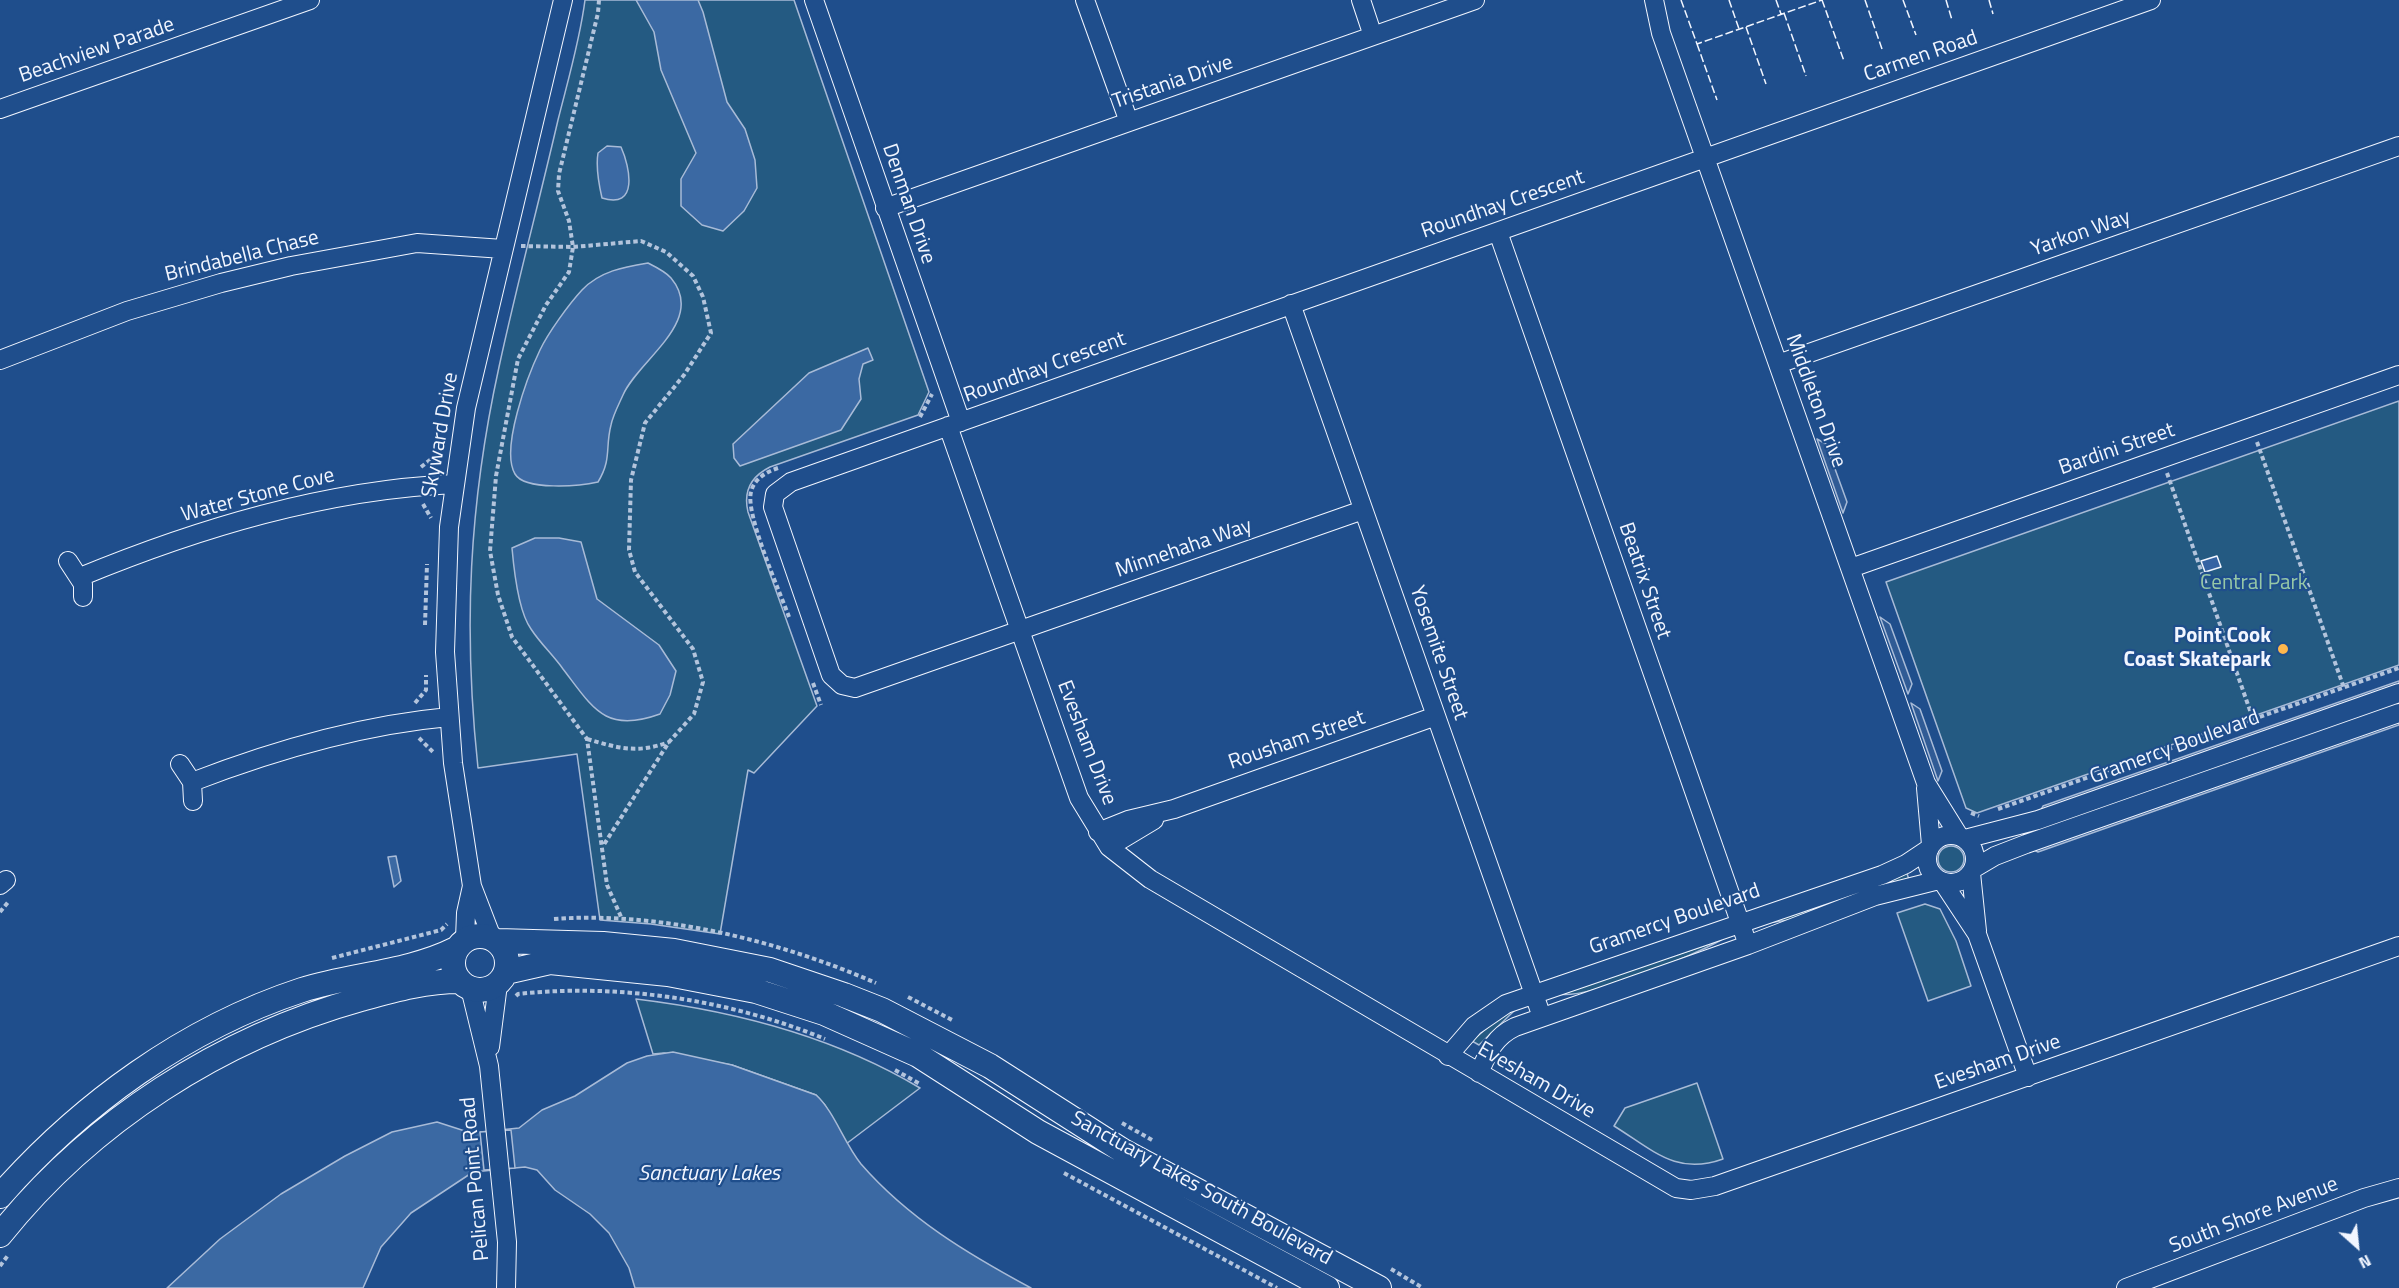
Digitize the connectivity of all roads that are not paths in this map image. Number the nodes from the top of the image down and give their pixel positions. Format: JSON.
{"nodes":[{"id":1,"x":310,"y":0,"type":"edge"},
{"id":2,"x":564,"y":0,"type":"edge"},
{"id":3,"x":814,"y":0,"type":"edge"},
{"id":4,"x":1085,"y":0,"type":"edge"},
{"id":5,"x":1361,"y":0,"type":"edge"},
{"id":6,"x":1475,"y":0,"type":"edge"},
{"id":7,"x":1645,"y":0,"type":"edge"},
{"id":8,"x":1654,"y":0,"type":"edge"},
{"id":9,"x":2151,"y":0,"type":"edge"},
{"id":10,"x":1661,"y":33,"type":"junction"},
{"id":11,"x":1373,"y":36,"type":"junction"},
{"id":12,"x":0,"y":109,"type":"edge"},
{"id":13,"x":1129,"y":122,"type":"junction"},
{"id":14,"x":2399,"y":146,"type":"edge"},
{"id":15,"x":1705,"y":157,"type":"junction"},
{"id":16,"x":885,"y":208,"type":"junction"},
{"id":17,"x":1497,"y":232,"type":"junction"},
{"id":18,"x":503,"y":249,"type":"junction"},
{"id":19,"x":1291,"y":304,"type":"junction"},
{"id":20,"x":0,"y":360,"type":"edge"},
{"id":21,"x":1778,"y":364,"type":"junction"},
{"id":22,"x":2399,"y":375,"type":"edge"},
{"id":23,"x":954,"y":424,"type":"junction"},
{"id":24,"x":454,"y":484,"type":"junction"},
{"id":25,"x":1363,"y":510,"type":"junction"},
{"id":26,"x":68,"y":561,"type":"dead end"},
{"id":27,"x":1851,"y":568,"type":"junction"},
{"id":28,"x":80,"y":577,"type":"junction"},
{"id":29,"x":83,"y":597,"type":"dead end"},
{"id":30,"x":1020,"y":631,"type":"junction"},
{"id":31,"x":2399,"y":693,"type":"edge"},
{"id":32,"x":2399,"y":713,"type":"edge"},
{"id":33,"x":1436,"y":716,"type":"junction"},
{"id":34,"x":449,"y":717,"type":"junction"},
{"id":35,"x":180,"y":764,"type":"dead end"},
{"id":36,"x":192,"y":782,"type":"junction"},
{"id":37,"x":1926,"y":783,"type":"junction"},
{"id":38,"x":193,"y":801,"type":"dead end"},
{"id":39,"x":1174,"y":809,"type":"junction"},
{"id":40,"x":1098,"y":832,"type":"junction"},
{"id":41,"x":1962,"y":838,"type":"junction"},
{"id":42,"x":1931,"y":846,"type":"junction"},
{"id":43,"x":1109,"y":847,"type":"junction"},
{"id":44,"x":1972,"y":871,"type":"junction"},
{"id":45,"x":1941,"y":881,"type":"junction"},
{"id":46,"x":472,"y":886,"type":"junction"},
{"id":47,"x":1740,"y":921,"type":"junction"},
{"id":48,"x":1977,"y":934,"type":"junction"},
{"id":49,"x":495,"y":939,"type":"junction"},
{"id":50,"x":460,"y":944,"type":"junction"},
{"id":51,"x":1748,"y":945,"type":"junction"},
{"id":52,"x":2399,"y":946,"type":"edge"},
{"id":53,"x":465,"y":985,"type":"junction"},
{"id":54,"x":500,"y":986,"type":"junction"},
{"id":55,"x":1534,"y":993,"type":"junction"},
{"id":56,"x":1542,"y":1017,"type":"junction"},
{"id":57,"x":1448,"y":1056,"type":"junction"},
{"id":58,"x":489,"y":1066,"type":"junction"},
{"id":59,"x":1479,"y":1073,"type":"junction"},
{"id":60,"x":2028,"y":1077,"type":"junction"},
{"id":61,"x":1025,"y":1087,"type":"junction"},
{"id":62,"x":1008,"y":1114,"type":"junction"},
{"id":63,"x":2399,"y":1188,"type":"edge"},
{"id":64,"x":0,"y":1196,"type":"edge"},
{"id":65,"x":7,"y":1242,"type":"edge"},
{"id":66,"x":506,"y":1288,"type":"edge"},
{"id":67,"x":1328,"y":1288,"type":"edge"},
{"id":68,"x":1379,"y":1288,"type":"edge"},
{"id":69,"x":2126,"y":1288,"type":"edge"}],
"edges":[{"from":1,"to":12,"type":"street","name":"Beachview Parade"},
{"from":2,"to":18,"type":"street","name":"Skyward Drive"},
{"from":3,"to":16,"type":"street","name":"Denman Drive"},
{"from":4,"to":13,"type":"street"},
{"from":5,"to":11,"type":"street"},
{"from":6,"to":11,"type":"street","name":"Tristania Drive"},
{"from":7,"to":10,"type":"street","name":"Middleton Drive"},
{"from":8,"to":10,"type":"street","name":"Middleton Drive"},
{"from":9,"to":15,"type":"street","name":"Carmen Road"},
{"from":10,"to":15,"type":"street","name":"Middleton Drive"},
{"from":11,"to":13,"type":"street","name":"Tristania Drive"},
{"from":13,"to":16,"type":"street","name":"Tristania Drive"},
{"from":14,"to":21,"type":"street","name":"Yarkon Way"},
{"from":15,"to":17,"type":"street","name":"Roundhay Crescent"},
{"from":15,"to":21,"type":"street","name":"Middleton Drive"},
{"from":16,"to":23,"type":"street","name":"Denman Drive"},
{"from":17,"to":19,"type":"street","name":"Roundhay Crescent"},
{"from":17,"to":47,"type":"street","name":"Beatrix Street"},
{"from":18,"to":20,"type":"street","name":"Brindabella Chase"},
{"from":18,"to":24,"type":"street","name":"Skyward Drive"},
{"from":19,"to":23,"type":"street","name":"Roundhay Crescent"},
{"from":19,"to":25,"type":"street","name":"Yosemite Street"},
{"from":21,"to":27,"type":"street","name":"Middleton Drive"},
{"from":22,"to":27,"type":"street","name":"Bardini Street"},
{"from":23,"to":30,"type":"street","name":"Evesham Drive"},
{"from":23,"to":30,"type":"street","name":"Roundhay Crescent"},
{"from":24,"to":28,"type":"street","name":"Water Stone Cove"},
{"from":24,"to":34,"type":"street","name":"Skyward Drive"},
{"from":25,"to":30,"type":"street","name":"Minnehaha Way"},
{"from":25,"to":33,"type":"street","name":"Yosemite Street"},
{"from":26,"to":28,"type":"street"},
{"from":27,"to":37,"type":"street","name":"Middleton Drive"},
{"from":28,"to":29,"type":"street"},
{"from":30,"to":40,"type":"street","name":"Evesham Drive"},
{"from":31,"to":41,"type":"street","name":"Gramercy Boulevard"},
{"from":32,"to":44,"type":"street","name":"Gramercy Boulevard"},
{"from":33,"to":39,"type":"street","name":"Rousham Street"},
{"from":33,"to":55,"type":"street","name":"Yosemite Street"},
{"from":34,"to":36,"type":"street"},
{"from":34,"to":46,"type":"street","name":"Skyward Drive"},
{"from":35,"to":36,"type":"street"},
{"from":36,"to":38,"type":"street"},
{"from":37,"to":41,"type":"street","name":"Middleton Drive"},
{"from":37,"to":42,"type":"street","name":"Middleton Drive"},
{"from":39,"to":40,"type":"street","name":"Rousham Street"},
{"from":39,"to":43,"type":"street","name":"Rousham Street"},
{"from":40,"to":43,"type":"street","name":"Evesham Drive"},
{"from":41,"to":42,"type":"street"},
{"from":41,"to":44,"type":"street"},
{"from":42,"to":45,"type":"street"},
{"from":42,"to":47,"type":"street","name":"Gramercy Boulevard"},
{"from":43,"to":57,"type":"street","name":"Evesham Drive"},
{"from":44,"to":45,"type":"street"},
{"from":44,"to":48,"type":"street"},
{"from":45,"to":48,"type":"street"},
{"from":45,"to":51,"type":"street"},
{"from":46,"to":49,"type":"street","name":"Skyward Drive"},
{"from":46,"to":50,"type":"street","name":"Skyward Drive"},
{"from":47,"to":51,"type":"street","name":"Beatrix Street"},
{"from":47,"to":55,"type":"street","name":"Gramercy Boulevard"},
{"from":48,"to":60,"type":"street"},
{"from":49,"to":50,"type":"street","name":"Sanctuary Lakes South Boulevard"},
{"from":49,"to":54,"type":"street"},
{"from":49,"to":61,"type":"street","name":"Sanctuary Lakes South Boulevard"},
{"from":50,"to":53,"type":"street"},
{"from":50,"to":64,"type":"street","name":"Sanctuary Lakes South Boulevard"},
{"from":51,"to":56,"type":"street"},
{"from":52,"to":60,"type":"street","name":"Evesham Drive"},
{"from":53,"to":54,"type":"street","name":"Sanctuary Lakes South Boulevard"},
{"from":53,"to":58,"type":"street","name":"Pelican Point Road"},
{"from":53,"to":65,"type":"street","name":"Sanctuary Lakes South Boulevard"},
{"from":54,"to":58,"type":"street","name":"Pelican Point Road"},
{"from":54,"to":62,"type":"street","name":"Sanctuary Lakes South Boulevard"},
{"from":55,"to":56,"type":"street","name":"Yosemite Street"},
{"from":55,"to":57,"type":"street","name":"Gramercy Boulevard"},
{"from":56,"to":59,"type":"street"},
{"from":57,"to":59,"type":"street","name":"Evesham Drive"},
{"from":58,"to":66,"type":"street","name":"Pelican Point Road"},
{"from":59,"to":60,"type":"street","name":"Evesham Drive"},
{"from":61,"to":62,"type":"street"},
{"from":61,"to":68,"type":"street","name":"Sanctuary Lakes South Boulevard"},
{"from":62,"to":67,"type":"street","name":"Sanctuary Lakes South Boulevard"},
{"from":63,"to":69,"type":"street","name":"South Shore Avenue"}]}
